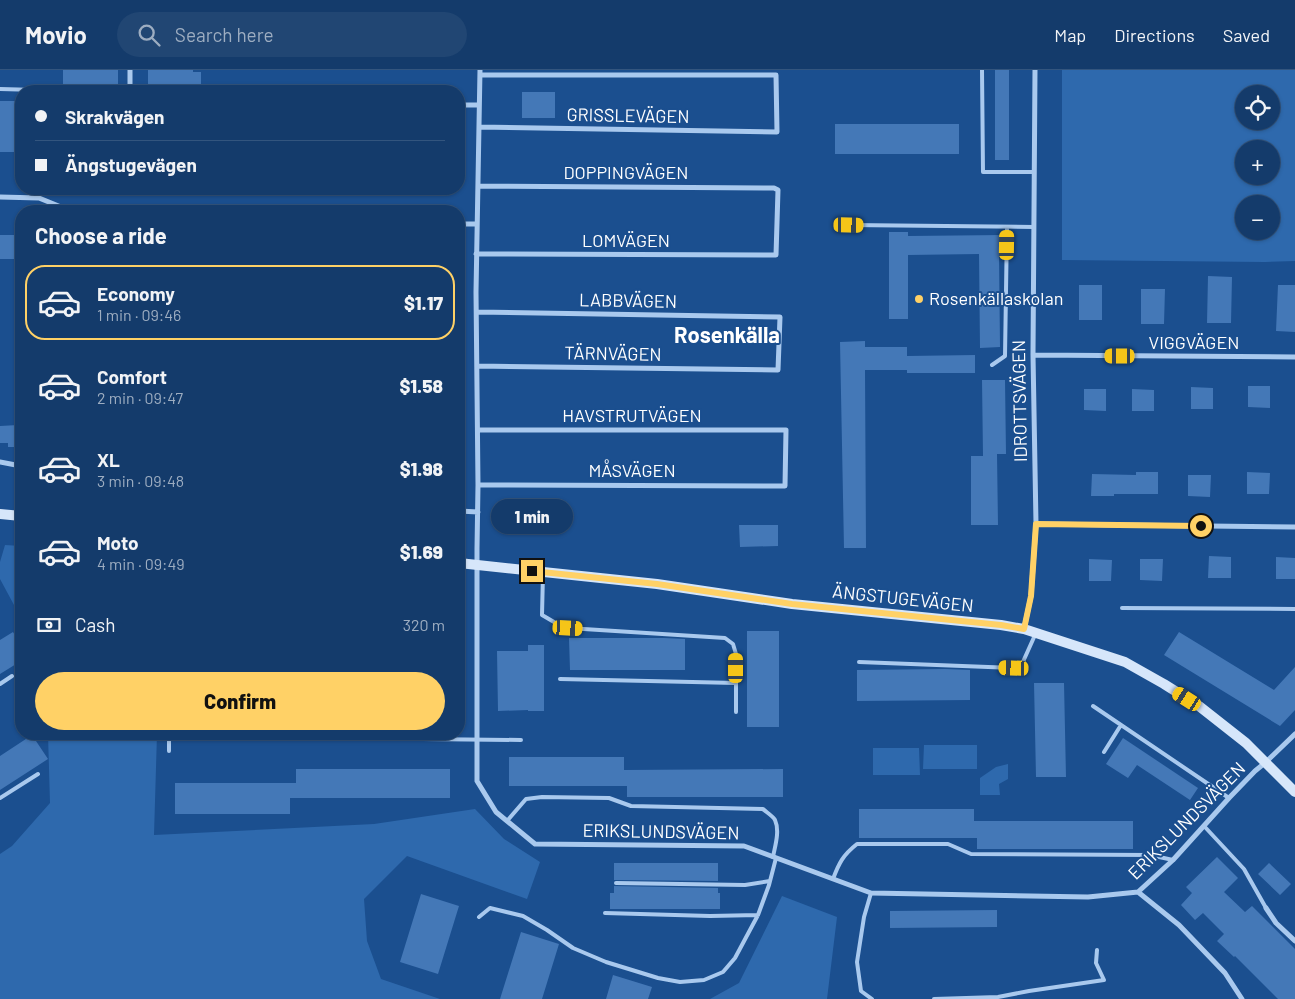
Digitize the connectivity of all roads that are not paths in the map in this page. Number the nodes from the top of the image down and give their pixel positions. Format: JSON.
{"nodes":[{"id":1,"x":130,"y":70,"type":"edge"},
{"id":2,"x":982,"y":70,"type":"edge"},
{"id":3,"x":1035,"y":70,"type":"edge"},
{"id":4,"x":480,"y":72,"type":"edge"},
{"id":5,"x":130,"y":85,"type":"edge"},
{"id":6,"x":0,"y":89,"type":"edge"},
{"id":7,"x":15,"y":89,"type":"edge"},
{"id":8,"x":465,"y":105,"type":"edge"},
{"id":9,"x":479,"y":105,"type":"junction"},
{"id":10,"x":479,"y":127,"type":"junction"},
{"id":11,"x":1034,"y":172,"type":"junction"},
{"id":12,"x":478,"y":186,"type":"junction"},
{"id":13,"x":0,"y":197,"type":"edge"},
{"id":14,"x":56,"y":205,"type":"edge"},
{"id":15,"x":465,"y":224,"type":"edge"},
{"id":16,"x":476,"y":224,"type":"junction"},
{"id":17,"x":849,"y":225,"type":"dead end"},
{"id":18,"x":1007,"y":227,"type":"junction"},
{"id":19,"x":1034,"y":227,"type":"junction"},
{"id":20,"x":476,"y":254,"type":"junction"},
{"id":21,"x":776,"y":255,"type":"joint"},
{"id":22,"x":477,"y":312,"type":"junction"},
{"id":23,"x":1033,"y":355,"type":"junction"},
{"id":24,"x":1295,"y":357,"type":"edge"},
{"id":25,"x":992,"y":365,"type":"dead end"},
{"id":26,"x":477,"y":366,"type":"junction"},
{"id":27,"x":778,"y":370,"type":"joint"},
{"id":28,"x":478,"y":430,"type":"junction"},
{"id":29,"x":0,"y":462,"type":"edge"},
{"id":30,"x":15,"y":465,"type":"edge"},
{"id":31,"x":478,"y":485,"type":"junction"},
{"id":32,"x":785,"y":486,"type":"joint"},
{"id":33,"x":465,"y":511,"type":"edge"},
{"id":34,"x":478,"y":512,"type":"junction"},
{"id":35,"x":0,"y":514,"type":"edge"},
{"id":36,"x":15,"y":515,"type":"edge"},
{"id":37,"x":1036,"y":524,"type":"junction"},
{"id":38,"x":1295,"y":527,"type":"edge"},
{"id":39,"x":465,"y":564,"type":"edge"},
{"id":40,"x":477,"y":565,"type":"junction"},
{"id":41,"x":544,"y":573,"type":"junction"},
{"id":42,"x":1122,"y":608,"type":"dead end"},
{"id":43,"x":1295,"y":609,"type":"edge"},
{"id":44,"x":1024,"y":629,"type":"junction"},
{"id":45,"x":1036,"y":633,"type":"junction"},
{"id":46,"x":859,"y":662,"type":"dead end"},
{"id":47,"x":12,"y":676,"type":"dead end"},
{"id":48,"x":560,"y":679,"type":"dead end"},
{"id":49,"x":736,"y":683,"type":"junction"},
{"id":50,"x":0,"y":684,"type":"edge"},
{"id":51,"x":1094,"y":706,"type":"dead end"},
{"id":52,"x":736,"y":712,"type":"dead end"},
{"id":53,"x":1121,"y":725,"type":"junction"},
{"id":54,"x":1295,"y":734,"type":"edge"},
{"id":55,"x":169,"y":740,"type":"edge"},
{"id":56,"x":423,"y":740,"type":"dead end"},
{"id":57,"x":477,"y":740,"type":"junction"},
{"id":58,"x":521,"y":740,"type":"dead end"},
{"id":59,"x":169,"y":751,"type":"dead end"},
{"id":60,"x":1104,"y":752,"type":"dead end"},
{"id":61,"x":1266,"y":762,"type":"junction"},
{"id":62,"x":38,"y":774,"type":"dead end"},
{"id":63,"x":1295,"y":792,"type":"edge"},
{"id":64,"x":0,"y":798,"type":"edge"},
{"id":65,"x":1229,"y":798,"type":"junction"},
{"id":66,"x":507,"y":821,"type":"junction"},
{"id":67,"x":1204,"y":826,"type":"junction"},
{"id":68,"x":775,"y":858,"type":"junction"},
{"id":69,"x":1173,"y":860,"type":"junction"},
{"id":70,"x":833,"y":879,"type":"junction"},
{"id":71,"x":770,"y":881,"type":"junction"},
{"id":72,"x":616,"y":883,"type":"dead end"},
{"id":73,"x":1138,"y":892,"type":"junction"},
{"id":74,"x":871,"y":893,"type":"junction"},
{"id":75,"x":1266,"y":908,"type":"joint"},
{"id":76,"x":605,"y":913,"type":"dead end"},
{"id":77,"x":758,"y":915,"type":"junction"},
{"id":78,"x":479,"y":917,"type":"dead end"},
{"id":79,"x":1295,"y":940,"type":"edge"},
{"id":80,"x":1097,"y":950,"type":"dead end"},
{"id":81,"x":872,"y":999,"type":"edge"},
{"id":82,"x":934,"y":999,"type":"edge"},
{"id":83,"x":1242,"y":999,"type":"edge"}],
"edges":[{"from":1,"to":5,"type":"street"},
{"from":2,"to":11,"type":"lane"},
{"from":3,"to":11,"type":"street","name":"IDROTTSVÄGEN"},
{"from":4,"to":9,"type":"street","name":"ERIKSLUNDSVÄGEN"},
{"from":4,"to":10,"type":"street","name":"GRISSLEVÄGEN"},
{"from":6,"to":7,"type":"lane"},
{"from":8,"to":9,"type":"street"},
{"from":9,"to":10,"type":"street","name":"ERIKSLUNDSVÄGEN"},
{"from":10,"to":12,"type":"street","name":"ERIKSLUNDSVÄGEN"},
{"from":11,"to":19,"type":"street","name":"IDROTTSVÄGEN"},
{"from":12,"to":16,"type":"street","name":"ERIKSLUNDSVÄGEN"},
{"from":12,"to":21,"type":"street","name":"DOPPINGVÄGEN"},
{"from":13,"to":14,"type":"street"},
{"from":15,"to":16,"type":"street"},
{"from":16,"to":20,"type":"street","name":"ERIKSLUNDSVÄGEN"},
{"from":17,"to":18,"type":"lane"},
{"from":18,"to":19,"type":"lane"},
{"from":18,"to":25,"type":"lane"},
{"from":19,"to":23,"type":"street","name":"IDROTTSVÄGEN"},
{"from":20,"to":21,"type":"street","name":"LOMVÄGEN"},
{"from":20,"to":22,"type":"street","name":"ERIKSLUNDSVÄGEN"},
{"from":22,"to":26,"type":"street","name":"ERIKSLUNDSVÄGEN"},
{"from":22,"to":27,"type":"street","name":"LABBVÄGEN"},
{"from":23,"to":24,"type":"street","name":"VIGGVÄGEN"},
{"from":23,"to":37,"type":"street","name":"IDROTTSVÄGEN"},
{"from":26,"to":27,"type":"street","name":"TÄRNVÄGEN"},
{"from":26,"to":28,"type":"street","name":"ERIKSLUNDSVÄGEN"},
{"from":28,"to":31,"type":"street","name":"ERIKSLUNDSVÄGEN"},
{"from":28,"to":32,"type":"street","name":"HAVSTRUTVÄGEN"},
{"from":29,"to":30,"type":"street"},
{"from":31,"to":32,"type":"street","name":"MÅSVÄGEN"},
{"from":31,"to":34,"type":"street","name":"ERIKSLUNDSVÄGEN"},
{"from":33,"to":34,"type":"street"},
{"from":34,"to":40,"type":"street","name":"ERIKSLUNDSVÄGEN"},
{"from":35,"to":36,"type":"street"},
{"from":37,"to":38,"type":"street"},
{"from":37,"to":44,"type":"street","name":"IDROTTSVÄGEN"},
{"from":39,"to":40,"type":"street","name":"ÄNGSTUGEVÄGEN"},
{"from":40,"to":41,"type":"street","name":"ÄNGSTUGEVÄGEN"},
{"from":40,"to":57,"type":"street","name":"ERIKSLUNDSVÄGEN"},
{"from":41,"to":44,"type":"street","name":"ÄNGSTUGEVÄGEN"},
{"from":41,"to":49,"type":"lane"},
{"from":42,"to":43,"type":"lane"},
{"from":44,"to":45,"type":"street","name":"ÄNGSTUGEVÄGEN"},
{"from":45,"to":46,"type":"lane"},
{"from":45,"to":61,"type":"street","name":"ÄNGSTUGEVÄGEN"},
{"from":47,"to":50,"type":"lane"},
{"from":48,"to":49,"type":"lane"},
{"from":49,"to":52,"type":"lane"},
{"from":51,"to":53,"type":"lane"},
{"from":53,"to":60,"type":"lane"},
{"from":53,"to":65,"type":"lane"},
{"from":54,"to":61,"type":"street","name":"ERIKSLUNDSVÄGEN"},
{"from":55,"to":59,"type":"lane"},
{"from":56,"to":57,"type":"lane"},
{"from":57,"to":58,"type":"lane"},
{"from":57,"to":66,"type":"street","name":"ERIKSLUNDSVÄGEN"},
{"from":61,"to":63,"type":"street","name":"ÄNGSTUGEVÄGEN"},
{"from":61,"to":65,"type":"street","name":"ERIKSLUNDSVÄGEN"},
{"from":62,"to":64,"type":"lane"},
{"from":65,"to":67,"type":"street","name":"ERIKSLUNDSVÄGEN"},
{"from":66,"to":68,"type":"street","name":"ERIKSLUNDSVÄGEN"},
{"from":66,"to":68,"type":"lane"},
{"from":67,"to":69,"type":"street","name":"ERIKSLUNDSVÄGEN"},
{"from":67,"to":75,"type":"lane"},
{"from":68,"to":70,"type":"street","name":"ERIKSLUNDSVÄGEN"},
{"from":68,"to":71,"type":"lane"},
{"from":69,"to":70,"type":"lane"},
{"from":69,"to":73,"type":"street","name":"ERIKSLUNDSVÄGEN"},
{"from":70,"to":74,"type":"street","name":"ERIKSLUNDSVÄGEN"},
{"from":71,"to":72,"type":"lane"},
{"from":71,"to":77,"type":"lane"},
{"from":73,"to":74,"type":"street","name":"ERIKSLUNDSVÄGEN"},
{"from":73,"to":83,"type":"street"},
{"from":74,"to":81,"type":"lane"},
{"from":75,"to":79,"type":"street"},
{"from":76,"to":77,"type":"lane"},
{"from":77,"to":78,"type":"lane"},
{"from":80,"to":82,"type":"lane"}]}
